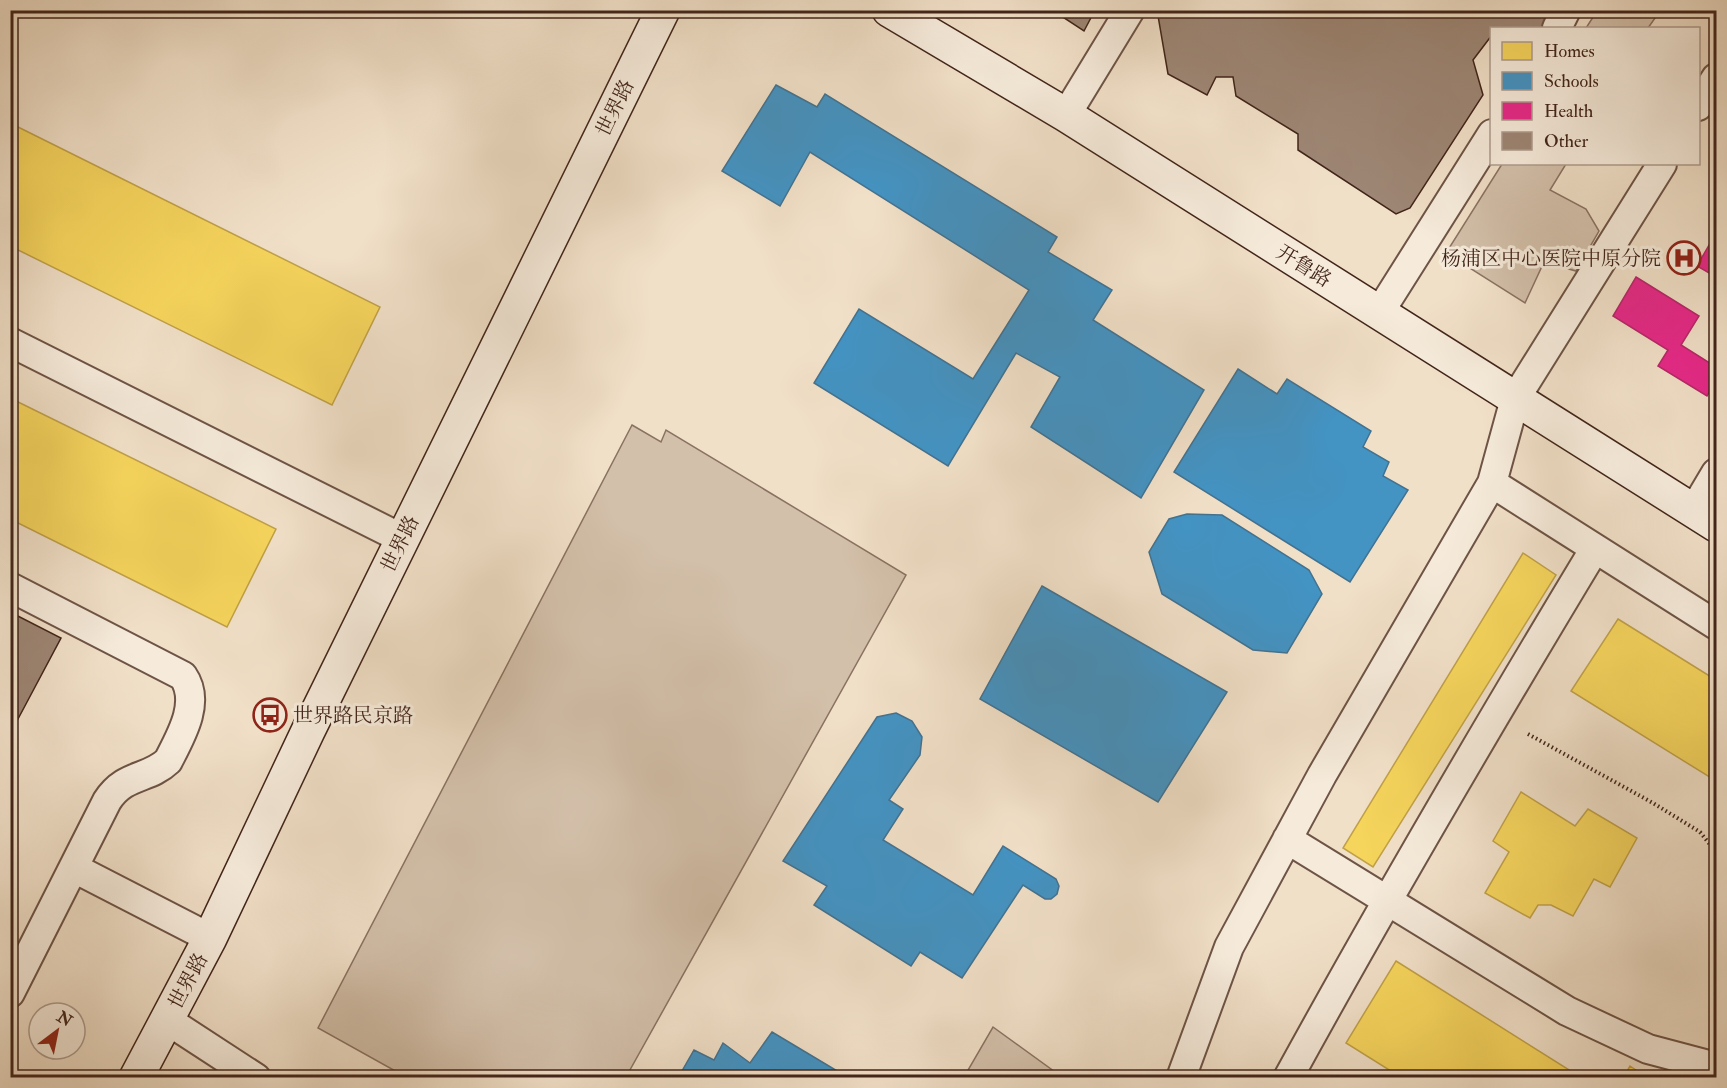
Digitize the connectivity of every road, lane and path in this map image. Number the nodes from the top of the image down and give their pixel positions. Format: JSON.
{"nodes":[{"id":1,"x":663,"y":10,"type":"edge"},
{"id":2,"x":890,"y":10,"type":"edge"},
{"id":3,"x":1130,"y":10,"type":"edge"},
{"id":4,"x":1566,"y":10,"type":"edge"},
{"id":5,"x":1558,"y":27,"type":"edge"},
{"id":6,"x":1716,"y":78,"type":"edge"},
{"id":7,"x":1700,"y":103,"type":"edge"},
{"id":8,"x":1066,"y":115,"type":"junction"},
{"id":9,"x":1490,"y":136,"type":"edge"},
{"id":10,"x":1661,"y":165,"type":"edge"},
{"id":11,"x":1379,"y":313,"type":"junction"},
{"id":12,"x":10,"y":342,"type":"edge"},
{"id":13,"x":1515,"y":399,"type":"junction"},
{"id":14,"x":1716,"y":473,"type":"edge"},
{"id":15,"x":1492,"y":483,"type":"junction"},
{"id":16,"x":1705,"y":518,"type":"edge"},
{"id":17,"x":402,"y":540,"type":"junction"},
{"id":18,"x":1594,"y":550,"type":"junction"},
{"id":19,"x":10,"y":586,"type":"edge"},
{"id":20,"x":1716,"y":625,"type":"edge"},
{"id":21,"x":1494,"y":715,"type":"junction"},
{"id":22,"x":1287,"y":839,"type":"junction"},
{"id":23,"x":1716,"y":852,"type":"edge"},
{"id":24,"x":74,"y":868,"type":"junction"},
{"id":25,"x":1386,"y":901,"type":"junction"},
{"id":26,"x":210,"y":938,"type":"junction"},
{"id":27,"x":10,"y":993,"type":"edge"},
{"id":28,"x":167,"y":1020,"type":"junction"},
{"id":29,"x":1716,"y":1067,"type":"edge"},
{"id":30,"x":136,"y":1077,"type":"edge"},
{"id":31,"x":256,"y":1077,"type":"edge"},
{"id":32,"x":1181,"y":1077,"type":"edge"},
{"id":33,"x":1288,"y":1077,"type":"edge"}],
"edges":[{"from":1,"to":17,"type":"street","name":"世界路"},
{"from":2,"to":8,"type":"street","name":"开鲁路"},
{"from":3,"to":8,"type":"lane"},
{"from":4,"to":5,"type":"lane"},
{"from":6,"to":7,"type":"lane"},
{"from":8,"to":11,"type":"street","name":"开鲁路"},
{"from":9,"to":11,"type":"lane"},
{"from":10,"to":13,"type":"lane"},
{"from":11,"to":13,"type":"street","name":"开鲁路"},
{"from":12,"to":17,"type":"lane"},
{"from":13,"to":15,"type":"lane"},
{"from":13,"to":16,"type":"street","name":"开鲁路"},
{"from":14,"to":16,"type":"lane"},
{"from":15,"to":18,"type":"lane"},
{"from":15,"to":22,"type":"lane"},
{"from":17,"to":26,"type":"street","name":"世界路"},
{"from":18,"to":20,"type":"lane"},
{"from":18,"to":21,"type":"lane"},
{"from":19,"to":24,"type":"lane"},
{"from":21,"to":23,"type":"path"},
{"from":21,"to":25,"type":"lane"},
{"from":22,"to":25,"type":"lane"},
{"from":22,"to":32,"type":"lane"},
{"from":24,"to":26,"type":"lane"},
{"from":24,"to":27,"type":"lane"},
{"from":25,"to":29,"type":"lane"},
{"from":25,"to":33,"type":"lane"},
{"from":26,"to":28,"type":"street","name":"世界路"},
{"from":28,"to":30,"type":"street","name":"世界路"},
{"from":28,"to":31,"type":"lane"}]}
